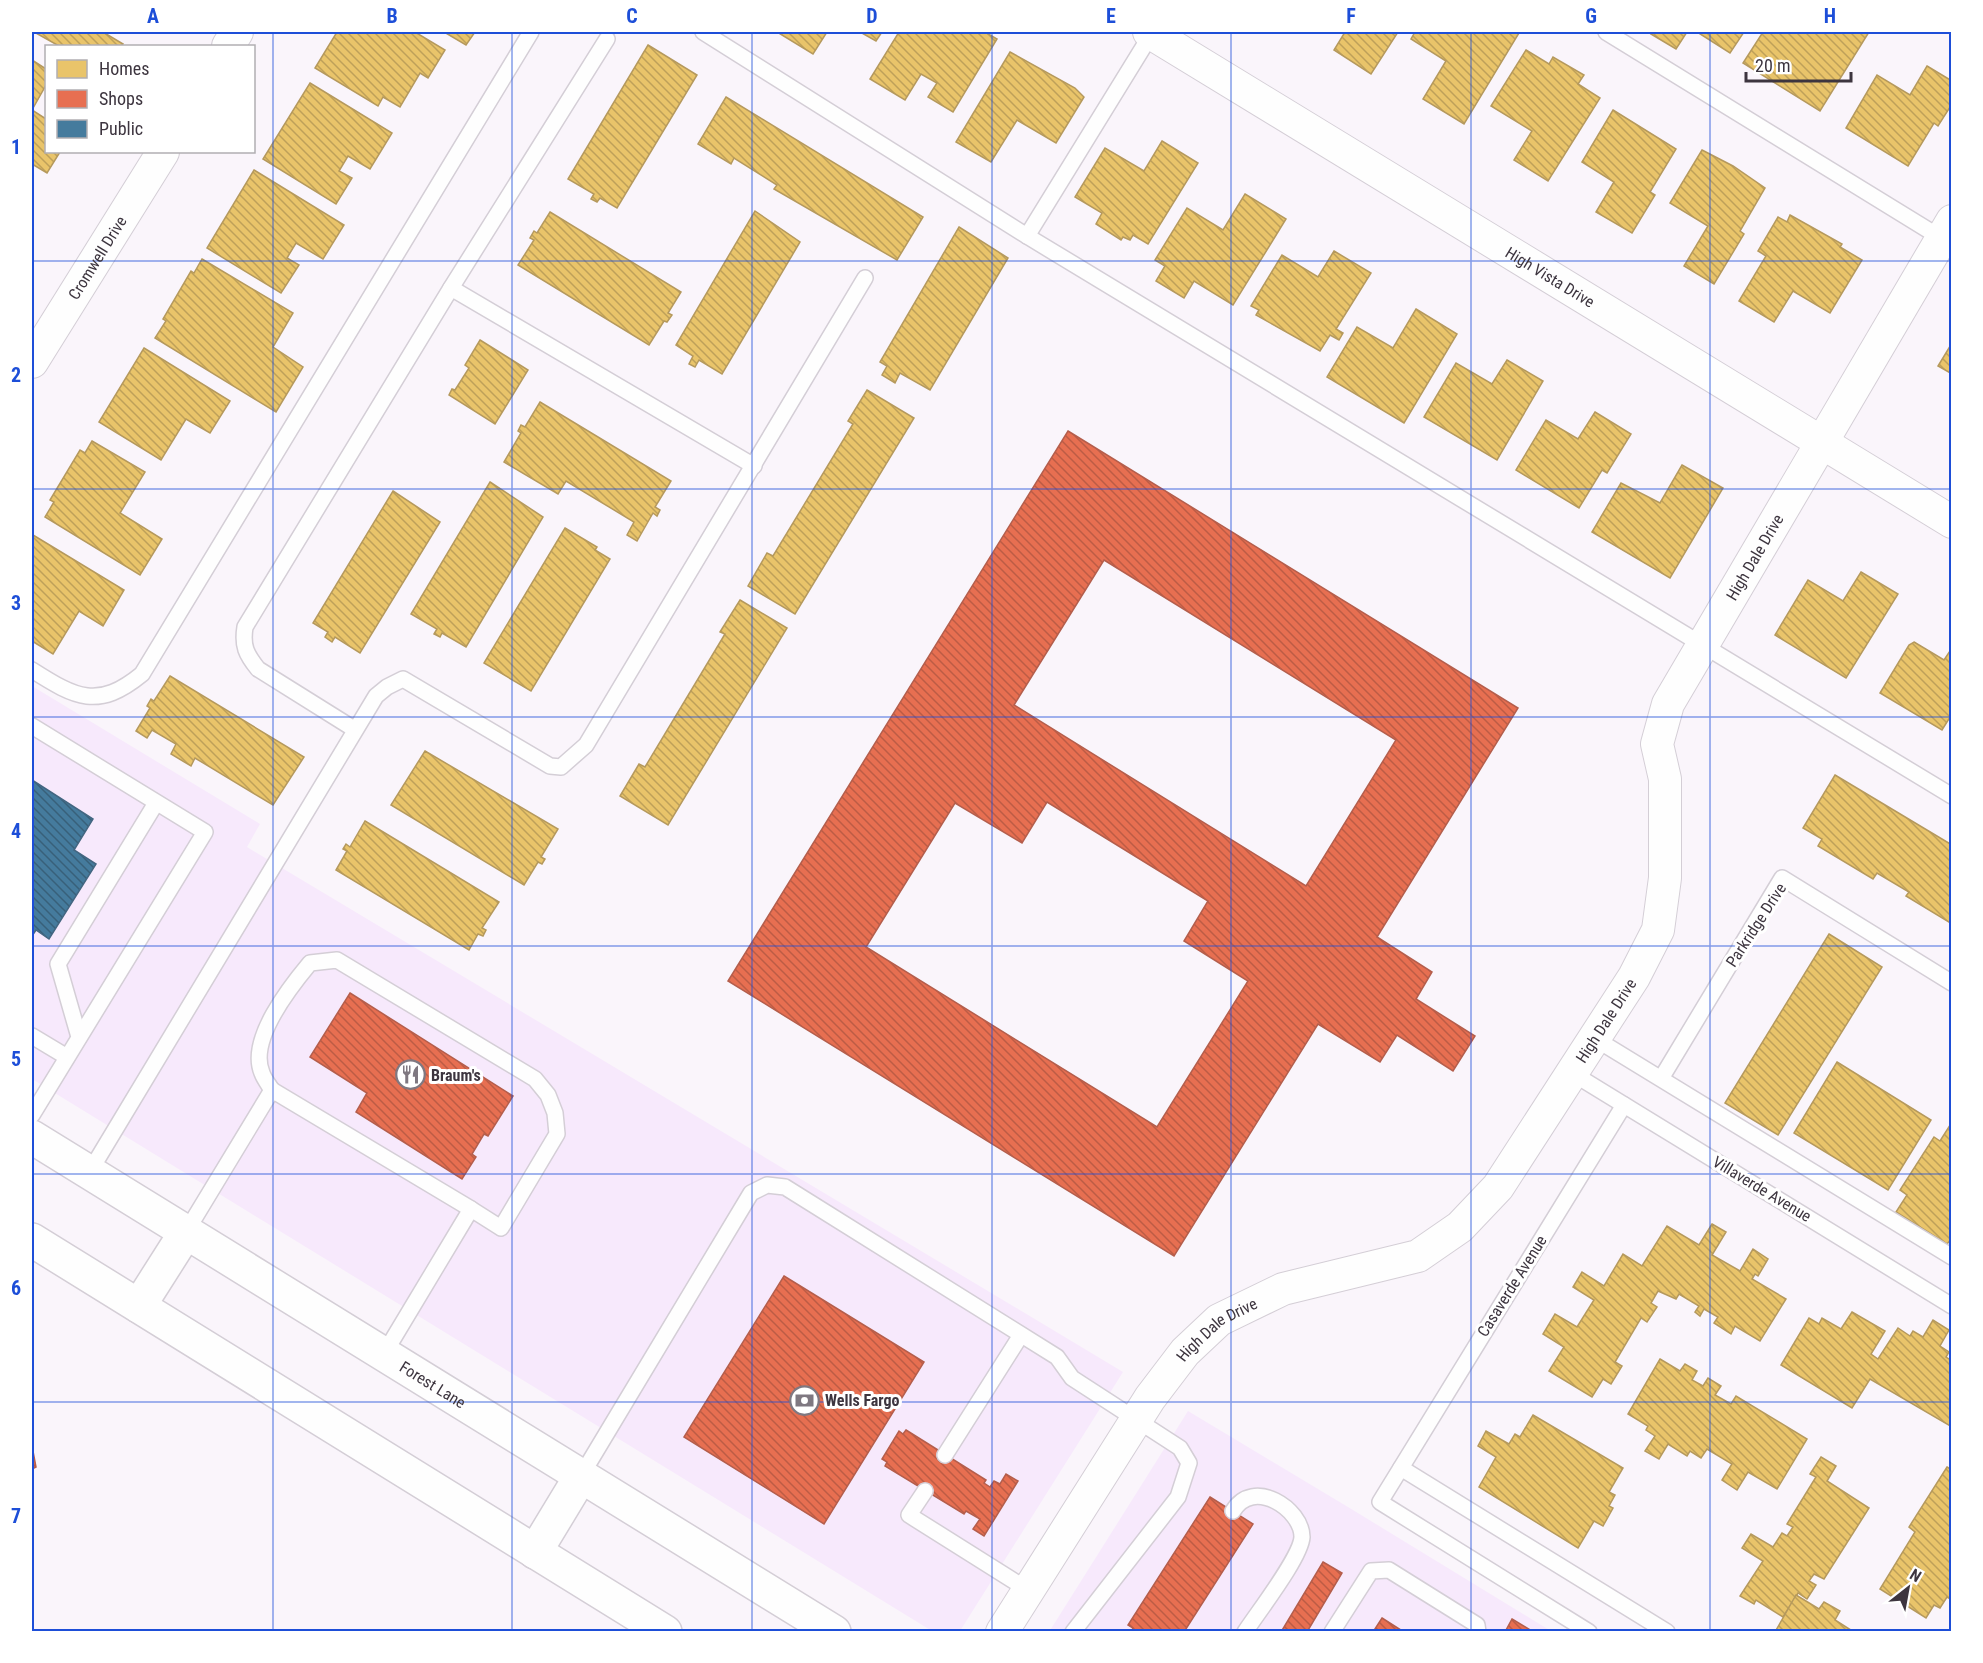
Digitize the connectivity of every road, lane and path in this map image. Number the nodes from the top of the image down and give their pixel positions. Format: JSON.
{"nodes":[{"id":1,"x":237,"y":32,"type":"edge"},
{"id":2,"x":531,"y":32,"type":"edge"},
{"id":3,"x":703,"y":32,"type":"edge"},
{"id":4,"x":1151,"y":32,"type":"edge"},
{"id":5,"x":1606,"y":32,"type":"edge"},
{"id":6,"x":607,"y":39,"type":"dead end"},
{"id":7,"x":229,"y":45,"type":"edge"},
{"id":8,"x":161,"y":153,"type":"edge"},
{"id":9,"x":1948,"y":234,"type":"edge"},
{"id":10,"x":1027,"y":236,"type":"junction"},
{"id":11,"x":865,"y":278,"type":"dead end"},
{"id":12,"x":451,"y":288,"type":"junction"},
{"id":13,"x":32,"y":362,"type":"edge"},
{"id":14,"x":1819,"y":442,"type":"junction"},
{"id":15,"x":754,"y":466,"type":"junction"},
{"id":16,"x":1952,"y":522,"type":"edge"},
{"id":17,"x":1701,"y":645,"type":"junction"},
{"id":18,"x":32,"y":670,"type":"edge"},
{"id":19,"x":32,"y":726,"type":"edge"},
{"id":20,"x":354,"y":729,"type":"junction"},
{"id":21,"x":1952,"y":796,"type":"edge"},
{"id":22,"x":156,"y":802,"type":"junction"},
{"id":23,"x":1952,"y":983,"type":"edge"},
{"id":24,"x":32,"y":1036,"type":"edge"},
{"id":25,"x":79,"y":1037,"type":"junction"},
{"id":26,"x":1594,"y":1038,"type":"junction"},
{"id":27,"x":67,"y":1057,"type":"junction"},
{"id":28,"x":1572,"y":1073,"type":"junction"},
{"id":29,"x":1662,"y":1077,"type":"junction"},
{"id":30,"x":272,"y":1090,"type":"junction"},
{"id":31,"x":1624,"y":1105,"type":"junction"},
{"id":32,"x":32,"y":1115,"type":"edge"},
{"id":33,"x":32,"y":1137,"type":"edge"},
{"id":34,"x":89,"y":1173,"type":"junction"},
{"id":35,"x":471,"y":1209,"type":"junction"},
{"id":36,"x":186,"y":1232,"type":"junction"},
{"id":37,"x":32,"y":1240,"type":"edge"},
{"id":38,"x":1952,"y":1257,"type":"edge"},
{"id":39,"x":1952,"y":1305,"type":"edge"},
{"id":40,"x":139,"y":1306,"type":"junction"},
{"id":41,"x":1021,"y":1335,"type":"junction"},
{"id":42,"x":384,"y":1354,"type":"junction"},
{"id":43,"x":1137,"y":1419,"type":"junction"},
{"id":44,"x":945,"y":1455,"type":"dead end"},
{"id":45,"x":1401,"y":1468,"type":"junction"},
{"id":46,"x":581,"y":1476,"type":"junction"},
{"id":47,"x":925,"y":1491,"type":"dead end"},
{"id":48,"x":1233,"y":1511,"type":"dead end"},
{"id":49,"x":536,"y":1552,"type":"junction"},
{"id":50,"x":1029,"y":1590,"type":"junction"},
{"id":51,"x":665,"y":1632,"type":"edge"},
{"id":52,"x":834,"y":1632,"type":"edge"},
{"id":53,"x":1002,"y":1632,"type":"edge"},
{"id":54,"x":1073,"y":1632,"type":"edge"},
{"id":55,"x":1245,"y":1632,"type":"edge"},
{"id":56,"x":1332,"y":1632,"type":"edge"},
{"id":57,"x":1478,"y":1632,"type":"edge"},
{"id":58,"x":1589,"y":1632,"type":"edge"},
{"id":59,"x":1666,"y":1632,"type":"edge"}],
"edges":[{"from":1,"to":7,"type":"street"},
{"from":2,"to":18,"type":"lane"},
{"from":3,"to":10,"type":"lane"},
{"from":4,"to":10,"type":"lane"},
{"from":4,"to":14,"type":"street","name":"High Vista Drive"},
{"from":5,"to":9,"type":"lane"},
{"from":6,"to":12,"type":"lane"},
{"from":8,"to":13,"type":"street","name":"Cromwell Drive"},
{"from":9,"to":14,"type":"street","name":"High Dale Drive"},
{"from":10,"to":17,"type":"lane"},
{"from":11,"to":15,"type":"lane"},
{"from":12,"to":15,"type":"lane"},
{"from":12,"to":20,"type":"lane"},
{"from":14,"to":16,"type":"street","name":"High Vista Drive"},
{"from":14,"to":17,"type":"street","name":"High Dale Drive"},
{"from":15,"to":20,"type":"lane"},
{"from":17,"to":21,"type":"lane"},
{"from":17,"to":26,"type":"street","name":"High Dale Drive"},
{"from":19,"to":22,"type":"lane"},
{"from":20,"to":34,"type":"lane"},
{"from":22,"to":25,"type":"lane"},
{"from":22,"to":25,"type":"lane"},
{"from":23,"to":29,"type":"lane","name":"Parkridge Drive"},
{"from":24,"to":27,"type":"lane"},
{"from":25,"to":27,"type":"lane"},
{"from":26,"to":28,"type":"street","name":"High Dale Drive"},
{"from":26,"to":29,"type":"lane"},
{"from":27,"to":32,"type":"lane"},
{"from":28,"to":31,"type":"lane","name":"Villaverde Avenue"},
{"from":28,"to":43,"type":"street","name":"High Dale Drive"},
{"from":29,"to":38,"type":"lane"},
{"from":30,"to":35,"type":"lane"},
{"from":30,"to":35,"type":"lane"},
{"from":30,"to":36,"type":"lane"},
{"from":31,"to":39,"type":"lane","name":"Villaverde Avenue"},
{"from":31,"to":45,"type":"lane","name":"Casaverde Avenue"},
{"from":33,"to":34,"type":"main road","name":"Forest Lane"},
{"from":34,"to":36,"type":"main road","name":"Forest Lane"},
{"from":35,"to":42,"type":"lane"},
{"from":36,"to":40,"type":"main road"},
{"from":36,"to":42,"type":"main road","name":"Forest Lane"},
{"from":37,"to":40,"type":"main road"},
{"from":40,"to":49,"type":"main road"},
{"from":41,"to":43,"type":"lane"},
{"from":41,"to":44,"type":"lane"},
{"from":41,"to":46,"type":"lane"},
{"from":42,"to":46,"type":"main road","name":"Forest Lane"},
{"from":43,"to":50,"type":"street","name":"High Dale Drive"},
{"from":43,"to":54,"type":"lane"},
{"from":45,"to":58,"type":"lane","name":"Casaverde Avenue"},
{"from":45,"to":59,"type":"lane"},
{"from":46,"to":49,"type":"main road"},
{"from":46,"to":52,"type":"main road","name":"Forest Lane"},
{"from":47,"to":50,"type":"lane"},
{"from":48,"to":55,"type":"lane"},
{"from":49,"to":51,"type":"main road"},
{"from":50,"to":53,"type":"street","name":"High Dale Drive"},
{"from":56,"to":57,"type":"lane"}]}
